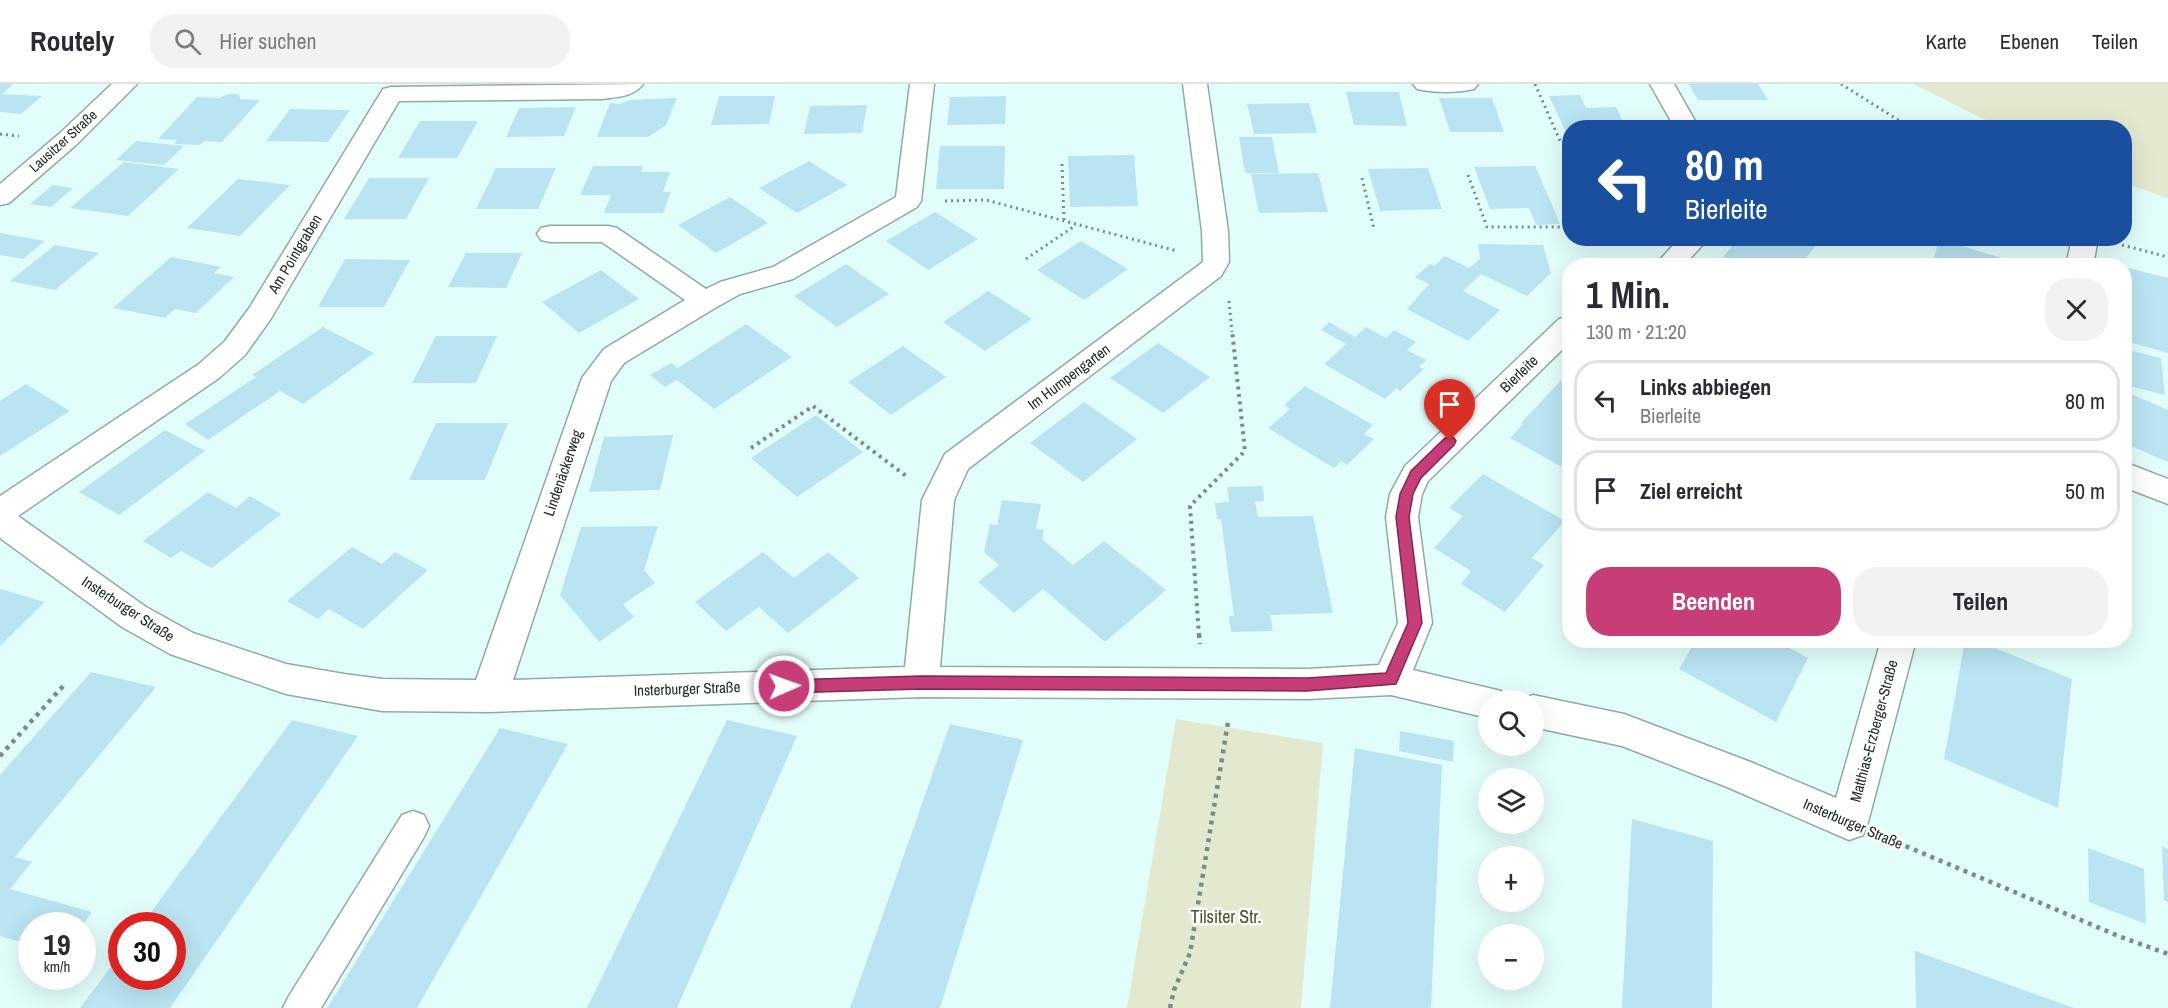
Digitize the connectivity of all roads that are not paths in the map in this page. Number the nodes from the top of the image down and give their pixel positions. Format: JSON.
{"nodes":[{"id":1,"x":125,"y":84,"type":"edge"},
{"id":2,"x":631,"y":84,"type":"edge"},
{"id":3,"x":922,"y":84,"type":"edge"},
{"id":4,"x":1195,"y":84,"type":"edge"},
{"id":5,"x":1425,"y":84,"type":"edge"},
{"id":6,"x":1466,"y":84,"type":"edge"},
{"id":7,"x":1662,"y":84,"type":"edge"},
{"id":8,"x":1682,"y":120,"type":"edge"},
{"id":9,"x":0,"y":197,"type":"edge"},
{"id":10,"x":550,"y":234,"type":"dead end"},
{"id":11,"x":1688,"y":246,"type":"edge"},
{"id":12,"x":1675,"y":258,"type":"edge"},
{"id":13,"x":705,"y":301,"type":"junction"},
{"id":14,"x":1562,"y":333,"type":"edge"},
{"id":15,"x":2132,"y":477,"type":"edge"},
{"id":16,"x":2168,"y":492,"type":"edge"},
{"id":17,"x":0,"y":512,"type":"edge"},
{"id":18,"x":0,"y":521,"type":"edge"},
{"id":19,"x":1897,"y":648,"type":"edge"},
{"id":20,"x":1391,"y":680,"type":"junction"},
{"id":21,"x":921,"y":682,"type":"junction"},
{"id":22,"x":489,"y":696,"type":"junction"},
{"id":23,"x":1478,"y":700,"type":"edge"},
{"id":24,"x":1544,"y":713,"type":"edge"},
{"id":25,"x":1849,"y":822,"type":"joint"},
{"id":26,"x":413,"y":826,"type":"dead end"},
{"id":27,"x":301,"y":1008,"type":"edge"}],
"edges":[{"from":1,"to":9,"type":"street","name":"Lausitzer Straße"},
{"from":2,"to":17,"type":"street","name":"Am Pointgraben"},
{"from":3,"to":13,"type":"street","name":"Lindenäckerweg"},
{"from":4,"to":21,"type":"street","name":"Im Humpengarten"},
{"from":5,"to":6,"type":"street"},
{"from":7,"to":8,"type":"street"},
{"from":10,"to":13,"type":"street"},
{"from":11,"to":12,"type":"street"},
{"from":13,"to":22,"type":"street","name":"Lindenäckerweg"},
{"from":14,"to":20,"type":"street","name":"Bierleite"},
{"from":15,"to":16,"type":"street"},
{"from":18,"to":22,"type":"street","name":"Insterburger Straße"},
{"from":19,"to":25,"type":"street","name":"Matthias-Erzberger-Straße"},
{"from":20,"to":21,"type":"street","name":"Insterburger Straße"},
{"from":20,"to":23,"type":"street","name":"Insterburger Straße"},
{"from":21,"to":22,"type":"street","name":"Insterburger Straße"},
{"from":24,"to":25,"type":"street","name":"Insterburger Straße"},
{"from":26,"to":27,"type":"lane"}]}
